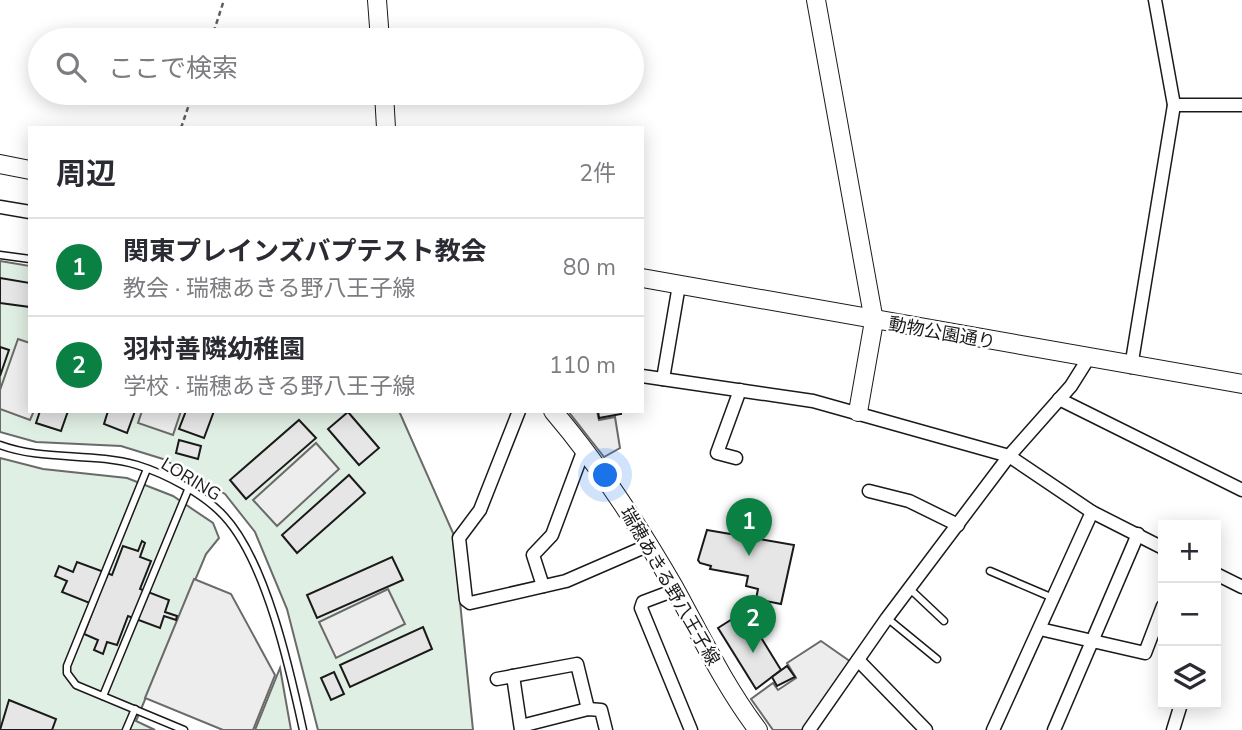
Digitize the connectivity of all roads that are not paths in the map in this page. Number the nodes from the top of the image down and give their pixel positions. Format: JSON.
{"nodes":[{"id":1,"x":377,"y":0,"type":"edge"},
{"id":2,"x":816,"y":0,"type":"edge"},
{"id":3,"x":1155,"y":0,"type":"edge"},
{"id":4,"x":379,"y":28,"type":"edge"},
{"id":5,"x":1174,"y":104,"type":"junction"},
{"id":6,"x":385,"y":105,"type":"edge"},
{"id":7,"x":1242,"y":105,"type":"edge"},
{"id":8,"x":386,"y":126,"type":"edge"},
{"id":9,"x":0,"y":164,"type":"edge"},
{"id":10,"x":28,"y":170,"type":"edge"},
{"id":11,"x":0,"y":207,"type":"edge"},
{"id":12,"x":28,"y":212,"type":"edge"},
{"id":13,"x":0,"y":255,"type":"edge"},
{"id":14,"x":28,"y":259,"type":"edge"},
{"id":15,"x":644,"y":278,"type":"edge"},
{"id":16,"x":678,"y":285,"type":"junction"},
{"id":17,"x":874,"y":321,"type":"junction"},
{"id":18,"x":1088,"y":359,"type":"junction"},
{"id":19,"x":1131,"y":367,"type":"junction"},
{"id":20,"x":644,"y":376,"type":"edge"},
{"id":21,"x":663,"y":379,"type":"junction"},
{"id":22,"x":1242,"y":384,"type":"edge"},
{"id":23,"x":740,"y":390,"type":"junction"},
{"id":24,"x":1059,"y":399,"type":"junction"},
{"id":25,"x":858,"y":412,"type":"junction"},
{"id":26,"x":518,"y":413,"type":"edge"},
{"id":27,"x":555,"y":413,"type":"edge"},
{"id":28,"x":0,"y":445,"type":"edge"},
{"id":29,"x":584,"y":449,"type":"junction"},
{"id":30,"x":1009,"y":456,"type":"junction"},
{"id":31,"x":736,"y":458,"type":"dead end"},
{"id":32,"x":147,"y":469,"type":"junction"},
{"id":33,"x":188,"y":490,"type":"junction"},
{"id":34,"x":1242,"y":490,"type":"edge"},
{"id":35,"x":869,"y":491,"type":"dead end"},
{"id":36,"x":1093,"y":512,"type":"junction"},
{"id":37,"x":958,"y":525,"type":"junction"},
{"id":38,"x":1138,"y":534,"type":"junction"},
{"id":39,"x":649,"y":545,"type":"junction"},
{"id":40,"x":1158,"y":545,"type":"edge"},
{"id":41,"x":990,"y":571,"type":"dead end"},
{"id":42,"x":1221,"y":576,"type":"edge"},
{"id":43,"x":543,"y":586,"type":"junction"},
{"id":44,"x":1242,"y":587,"type":"edge"},
{"id":45,"x":910,"y":589,"type":"junction"},
{"id":46,"x":675,"y":590,"type":"junction"},
{"id":47,"x":1055,"y":598,"type":"junction"},
{"id":48,"x":887,"y":618,"type":"junction"},
{"id":49,"x":1158,"y":619,"type":"edge"},
{"id":50,"x":944,"y":621,"type":"dead end"},
{"id":51,"x":1040,"y":629,"type":"junction"},
{"id":52,"x":1093,"y":643,"type":"junction"},
{"id":53,"x":937,"y":659,"type":"dead end"},
{"id":54,"x":858,"y":660,"type":"junction"},
{"id":55,"x":513,"y":676,"type":"junction"},
{"id":56,"x":497,"y":679,"type":"dead end"},
{"id":57,"x":103,"y":696,"type":"junction"},
{"id":58,"x":135,"y":709,"type":"junction"},
{"id":59,"x":588,"y":709,"type":"junction"},
{"id":60,"x":1179,"y":709,"type":"edge"},
{"id":61,"x":521,"y":728,"type":"edge"},
{"id":62,"x":814,"y":728,"type":"edge"},
{"id":63,"x":755,"y":729,"type":"edge"},
{"id":64,"x":126,"y":730,"type":"edge"},
{"id":65,"x":184,"y":730,"type":"edge"},
{"id":66,"x":303,"y":730,"type":"edge"},
{"id":67,"x":606,"y":730,"type":"edge"},
{"id":68,"x":691,"y":730,"type":"edge"},
{"id":69,"x":926,"y":730,"type":"edge"},
{"id":70,"x":993,"y":730,"type":"edge"},
{"id":71,"x":1054,"y":730,"type":"edge"},
{"id":72,"x":1173,"y":730,"type":"edge"}],
"edges":[{"from":1,"to":4,"type":"street"},
{"from":2,"to":17,"type":"street"},
{"from":3,"to":5,"type":"street"},
{"from":5,"to":7,"type":"street"},
{"from":5,"to":19,"type":"street"},
{"from":6,"to":8,"type":"street"},
{"from":9,"to":10,"type":"street"},
{"from":11,"to":12,"type":"street"},
{"from":13,"to":14,"type":"lane"},
{"from":15,"to":16,"type":"street","name":"動物公園通り"},
{"from":16,"to":17,"type":"street","name":"動物公園通り"},
{"from":16,"to":21,"type":"street"},
{"from":17,"to":18,"type":"street","name":"動物公園通り"},
{"from":17,"to":25,"type":"street"},
{"from":18,"to":19,"type":"street","name":"動物公園通り"},
{"from":18,"to":24,"type":"street"},
{"from":19,"to":22,"type":"street","name":"動物公園通り"},
{"from":20,"to":21,"type":"street"},
{"from":21,"to":23,"type":"street"},
{"from":23,"to":25,"type":"street"},
{"from":23,"to":31,"type":"street"},
{"from":24,"to":30,"type":"street"},
{"from":24,"to":34,"type":"street"},
{"from":25,"to":30,"type":"street"},
{"from":26,"to":43,"type":"street"},
{"from":27,"to":29,"type":"street","name":"瑞穂あきる野八王子線"},
{"from":28,"to":32,"type":"lane","name":"LORING"},
{"from":29,"to":39,"type":"street","name":"瑞穂あきる野八王子線"},
{"from":29,"to":43,"type":"street"},
{"from":30,"to":36,"type":"street"},
{"from":30,"to":37,"type":"street"},
{"from":32,"to":33,"type":"lane","name":"LORING"},
{"from":32,"to":57,"type":"lane"},
{"from":33,"to":57,"type":"lane"},
{"from":33,"to":66,"type":"lane","name":"LORING"},
{"from":35,"to":37,"type":"street"},
{"from":36,"to":38,"type":"street"},
{"from":36,"to":47,"type":"street"},
{"from":37,"to":45,"type":"street"},
{"from":38,"to":40,"type":"street"},
{"from":38,"to":52,"type":"street"},
{"from":39,"to":43,"type":"street"},
{"from":39,"to":46,"type":"street","name":"瑞穂あきる野八王子線"},
{"from":41,"to":47,"type":"lane"},
{"from":42,"to":44,"type":"street"},
{"from":45,"to":48,"type":"street"},
{"from":45,"to":50,"type":"lane"},
{"from":46,"to":63,"type":"street","name":"瑞穂あきる野八王子線"},
{"from":46,"to":68,"type":"street"},
{"from":47,"to":51,"type":"street"},
{"from":48,"to":53,"type":"lane"},
{"from":48,"to":54,"type":"street"},
{"from":49,"to":52,"type":"street"},
{"from":51,"to":52,"type":"street"},
{"from":51,"to":70,"type":"street"},
{"from":52,"to":71,"type":"street"},
{"from":54,"to":62,"type":"street"},
{"from":54,"to":69,"type":"street"},
{"from":55,"to":56,"type":"street"},
{"from":55,"to":59,"type":"street"},
{"from":55,"to":61,"type":"street"},
{"from":57,"to":58,"type":"lane"},
{"from":58,"to":64,"type":"lane"},
{"from":58,"to":65,"type":"lane"},
{"from":59,"to":61,"type":"street"},
{"from":59,"to":67,"type":"street"},
{"from":60,"to":72,"type":"street"}]}
